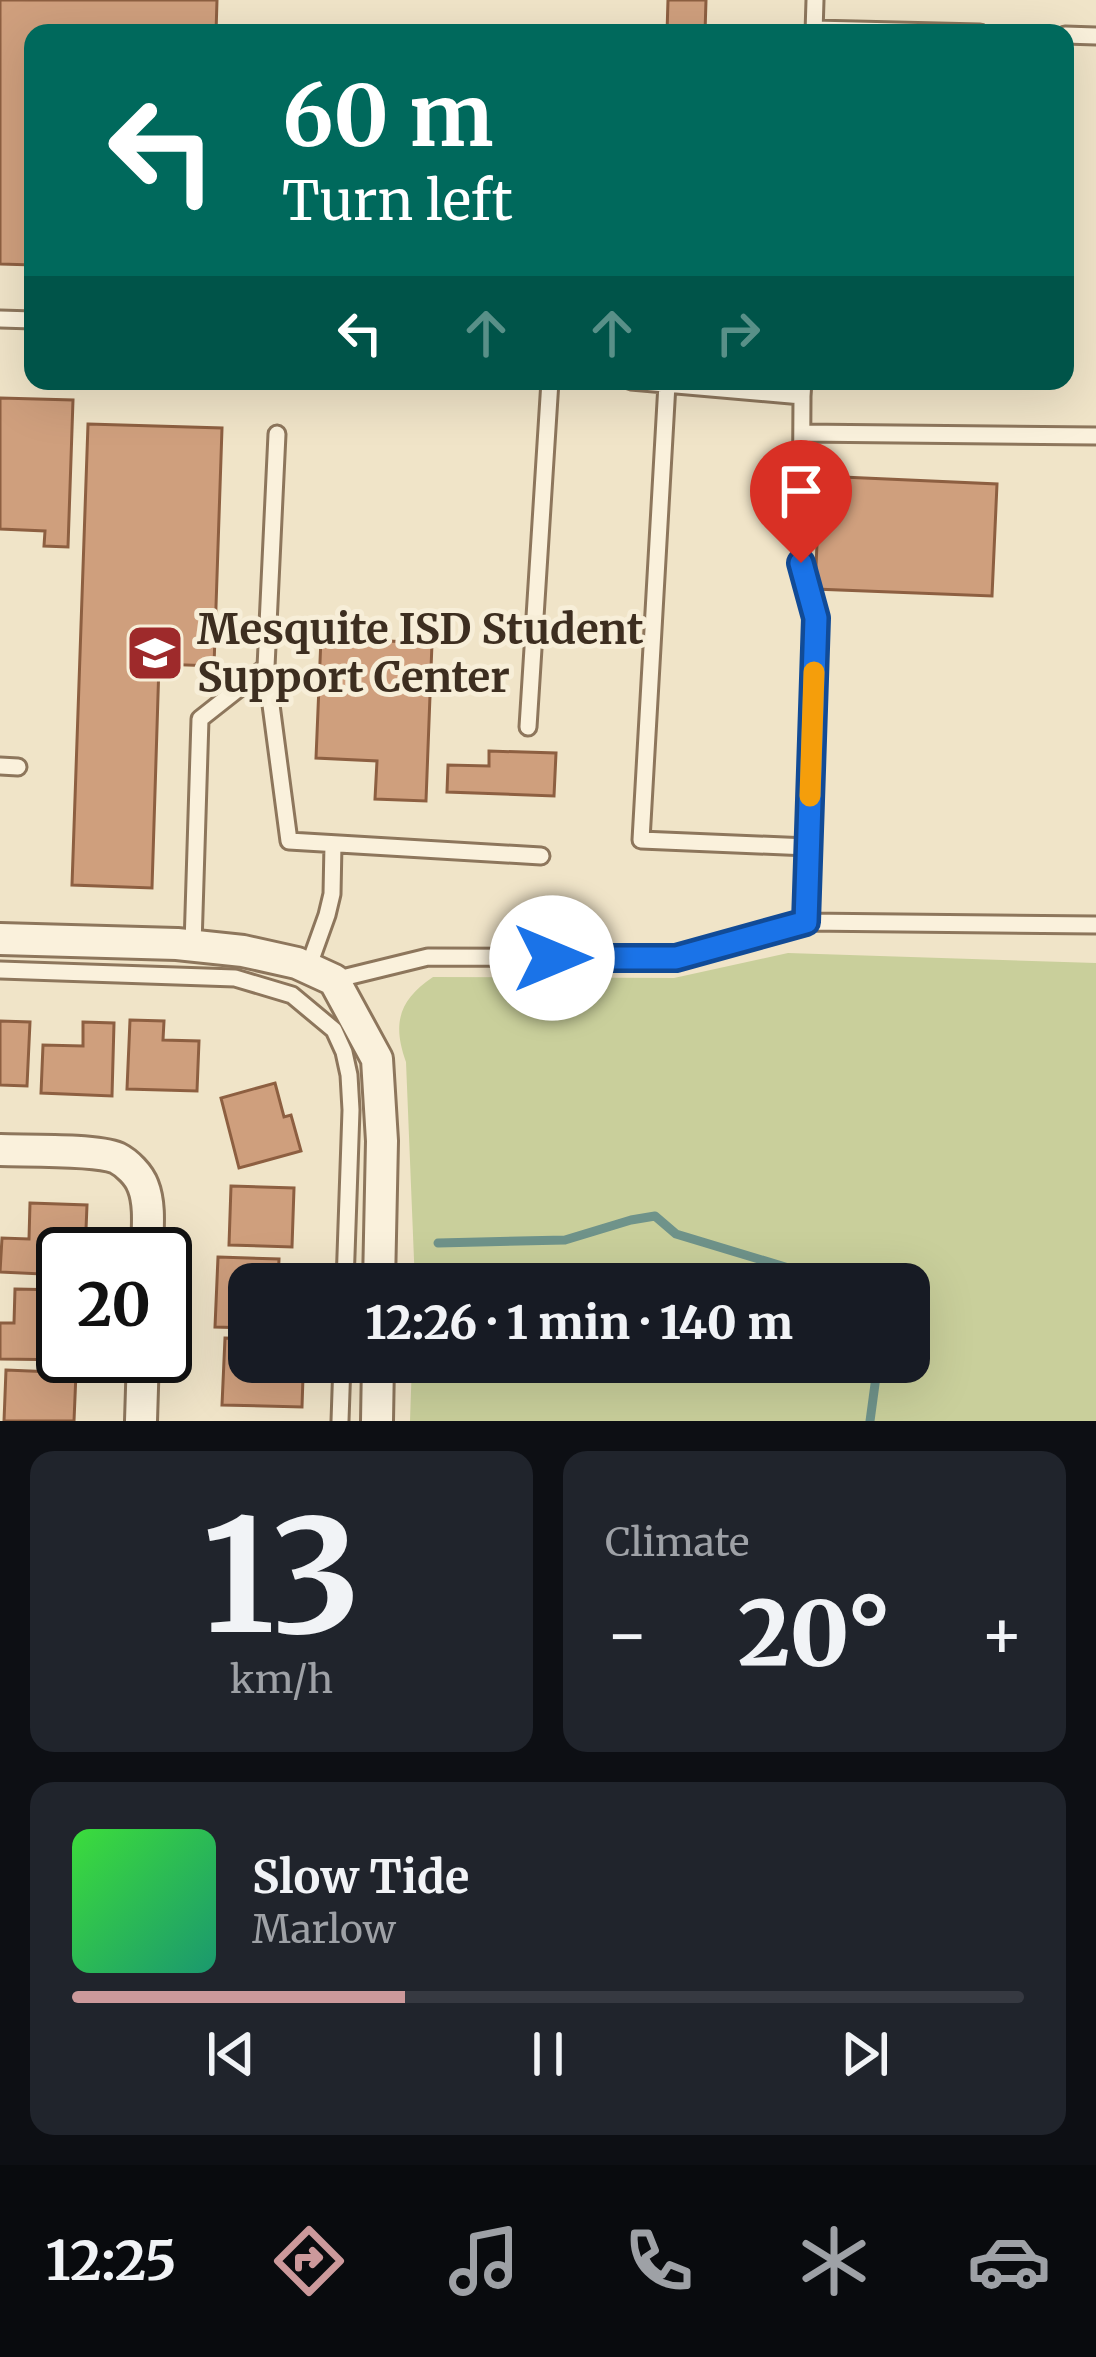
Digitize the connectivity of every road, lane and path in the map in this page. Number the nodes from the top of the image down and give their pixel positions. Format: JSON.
{"nodes":[{"id":1,"x":549,"y":390,"type":"edge"},
{"id":2,"x":668,"y":390,"type":"edge"},
{"id":3,"x":802,"y":390,"type":"edge"},
{"id":4,"x":802,"y":433,"type":"junction"},
{"id":5,"x":278,"y":434,"type":"dead end"},
{"id":6,"x":1096,"y":436,"type":"edge"},
{"id":7,"x":266,"y":668,"type":"junction"},
{"id":8,"x":528,"y":727,"type":"dead end"},
{"id":9,"x":0,"y":766,"type":"edge"},
{"id":10,"x":18,"y":766,"type":"dead end"},
{"id":11,"x":333,"y":844,"type":"junction"},
{"id":12,"x":808,"y":847,"type":"junction"},
{"id":13,"x":541,"y":856,"type":"dead end"},
{"id":14,"x":806,"y":922,"type":"junction"},
{"id":15,"x":1096,"y":925,"type":"edge"},
{"id":16,"x":0,"y":939,"type":"edge"},
{"id":17,"x":193,"y":945,"type":"junction"},
{"id":18,"x":0,"y":970,"type":"edge"},
{"id":19,"x":321,"y":974,"type":"junction"},
{"id":20,"x":0,"y":1150,"type":"edge"},
{"id":21,"x":148,"y":1227,"type":"edge"},
{"id":22,"x":346,"y":1263,"type":"edge"},
{"id":23,"x":380,"y":1263,"type":"edge"},
{"id":24,"x":142,"y":1383,"type":"edge"},
{"id":25,"x":341,"y":1383,"type":"edge"},
{"id":26,"x":378,"y":1383,"type":"edge"},
{"id":27,"x":141,"y":1421,"type":"edge"},
{"id":28,"x":340,"y":1421,"type":"edge"},
{"id":29,"x":377,"y":1421,"type":"edge"}],
"edges":[{"from":1,"to":8,"type":"lane"},
{"from":2,"to":12,"type":"lane"},
{"from":3,"to":4,"type":"lane"},
{"from":4,"to":6,"type":"lane"},
{"from":4,"to":12,"type":"lane"},
{"from":5,"to":7,"type":"lane"},
{"from":7,"to":11,"type":"lane"},
{"from":7,"to":17,"type":"lane"},
{"from":9,"to":10,"type":"lane"},
{"from":11,"to":13,"type":"lane"},
{"from":11,"to":19,"type":"lane"},
{"from":12,"to":14,"type":"lane"},
{"from":14,"to":15,"type":"lane"},
{"from":14,"to":19,"type":"lane"},
{"from":16,"to":17,"type":"street"},
{"from":17,"to":19,"type":"street"},
{"from":18,"to":22,"type":"lane"},
{"from":19,"to":23,"type":"street"},
{"from":20,"to":21,"type":"street"},
{"from":24,"to":27,"type":"street"},
{"from":25,"to":28,"type":"lane"},
{"from":26,"to":29,"type":"street"}]}
